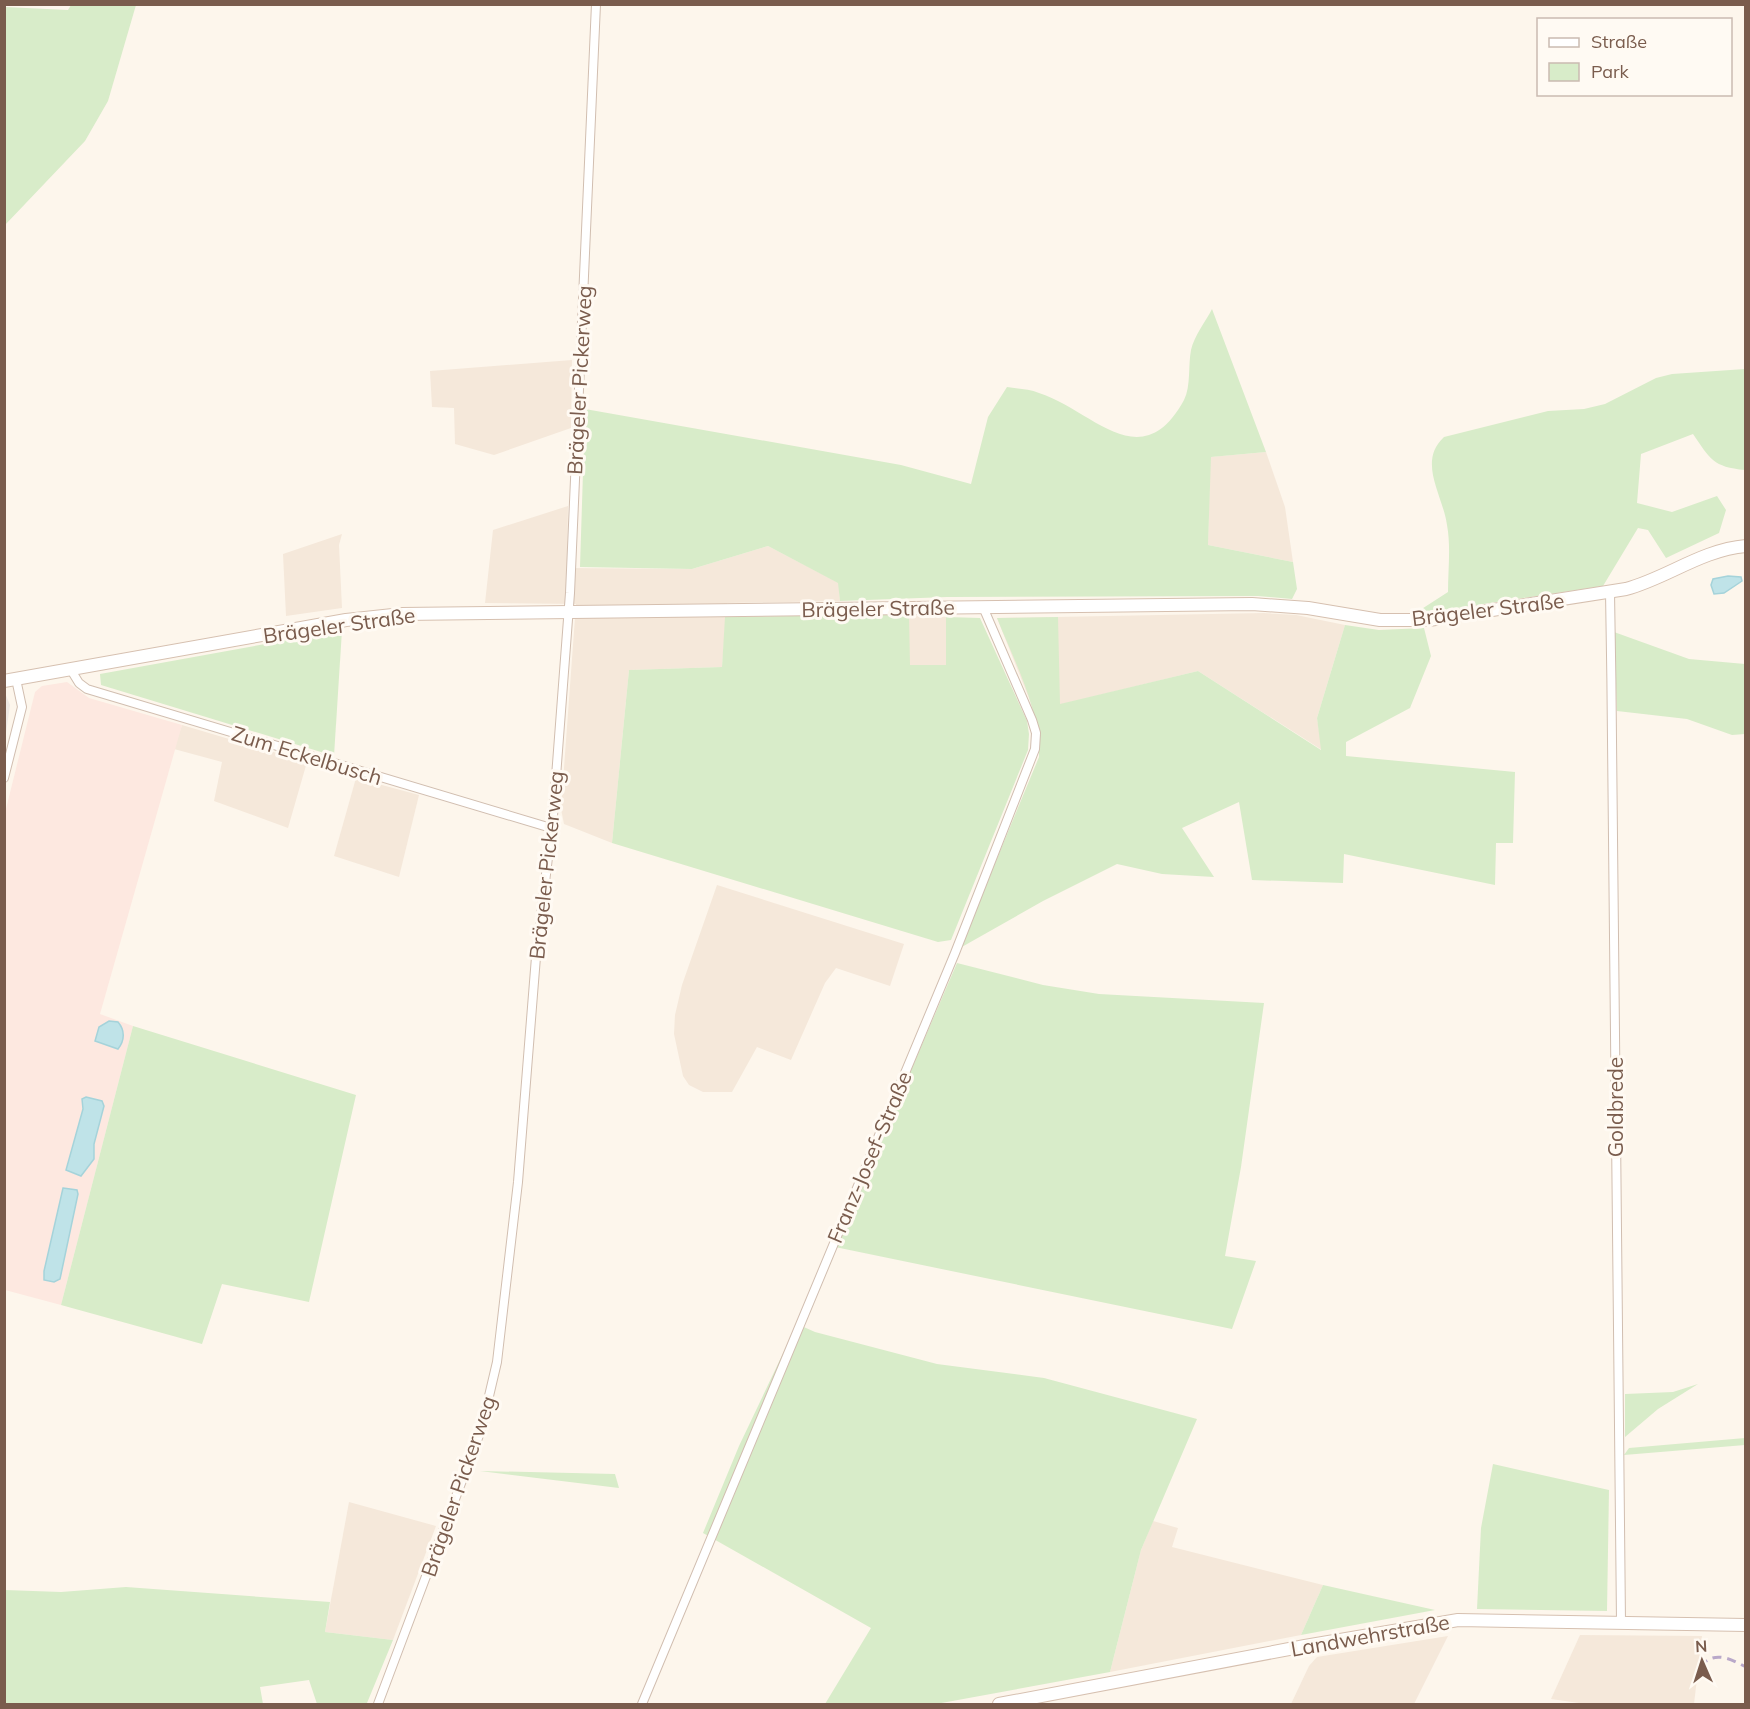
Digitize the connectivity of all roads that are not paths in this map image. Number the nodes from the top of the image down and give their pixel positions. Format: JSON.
{"nodes":[{"id":1,"x":596,"y":4,"type":"edge"},
{"id":2,"x":1746,"y":546,"type":"edge"},
{"id":3,"x":1610,"y":592,"type":"junction"},
{"id":4,"x":983,"y":607,"type":"junction"},
{"id":5,"x":568,"y":612,"type":"junction"},
{"id":6,"x":71,"y":670,"type":"junction"},
{"id":7,"x":10,"y":680,"type":"edge"},
{"id":8,"x":4,"y":778,"type":"edge"},
{"id":9,"x":551,"y":828,"type":"junction"},
{"id":10,"x":1621,"y":1622,"type":"junction"},
{"id":11,"x":1746,"y":1625,"type":"edge"},
{"id":12,"x":378,"y":1704,"type":"edge"},
{"id":13,"x":642,"y":1704,"type":"edge"},
{"id":14,"x":999,"y":1704,"type":"edge"}],
"edges":[{"from":1,"to":5,"type":"street","name":"Brägeler Pickerweg"},
{"from":2,"to":3,"type":"street","name":"Brägeler Straße"},
{"from":3,"to":4,"type":"street","name":"Brägeler Straße"},
{"from":3,"to":10,"type":"street","name":"Goldbrede"},
{"from":4,"to":5,"type":"street","name":"Brägeler Straße"},
{"from":4,"to":13,"type":"street","name":"Franz-Josef-Straße"},
{"from":5,"to":6,"type":"street","name":"Brägeler Straße"},
{"from":5,"to":9,"type":"street","name":"Brägeler Pickerweg"},
{"from":6,"to":7,"type":"street","name":"Brägeler Straße"},
{"from":6,"to":9,"type":"street","name":"Zum Eckelbusch"},
{"from":7,"to":8,"type":"street"},
{"from":9,"to":12,"type":"street","name":"Brägeler Pickerweg"},
{"from":10,"to":11,"type":"street","name":"Landwehrstraße"},
{"from":10,"to":14,"type":"street","name":"Landwehrstraße"}]}
